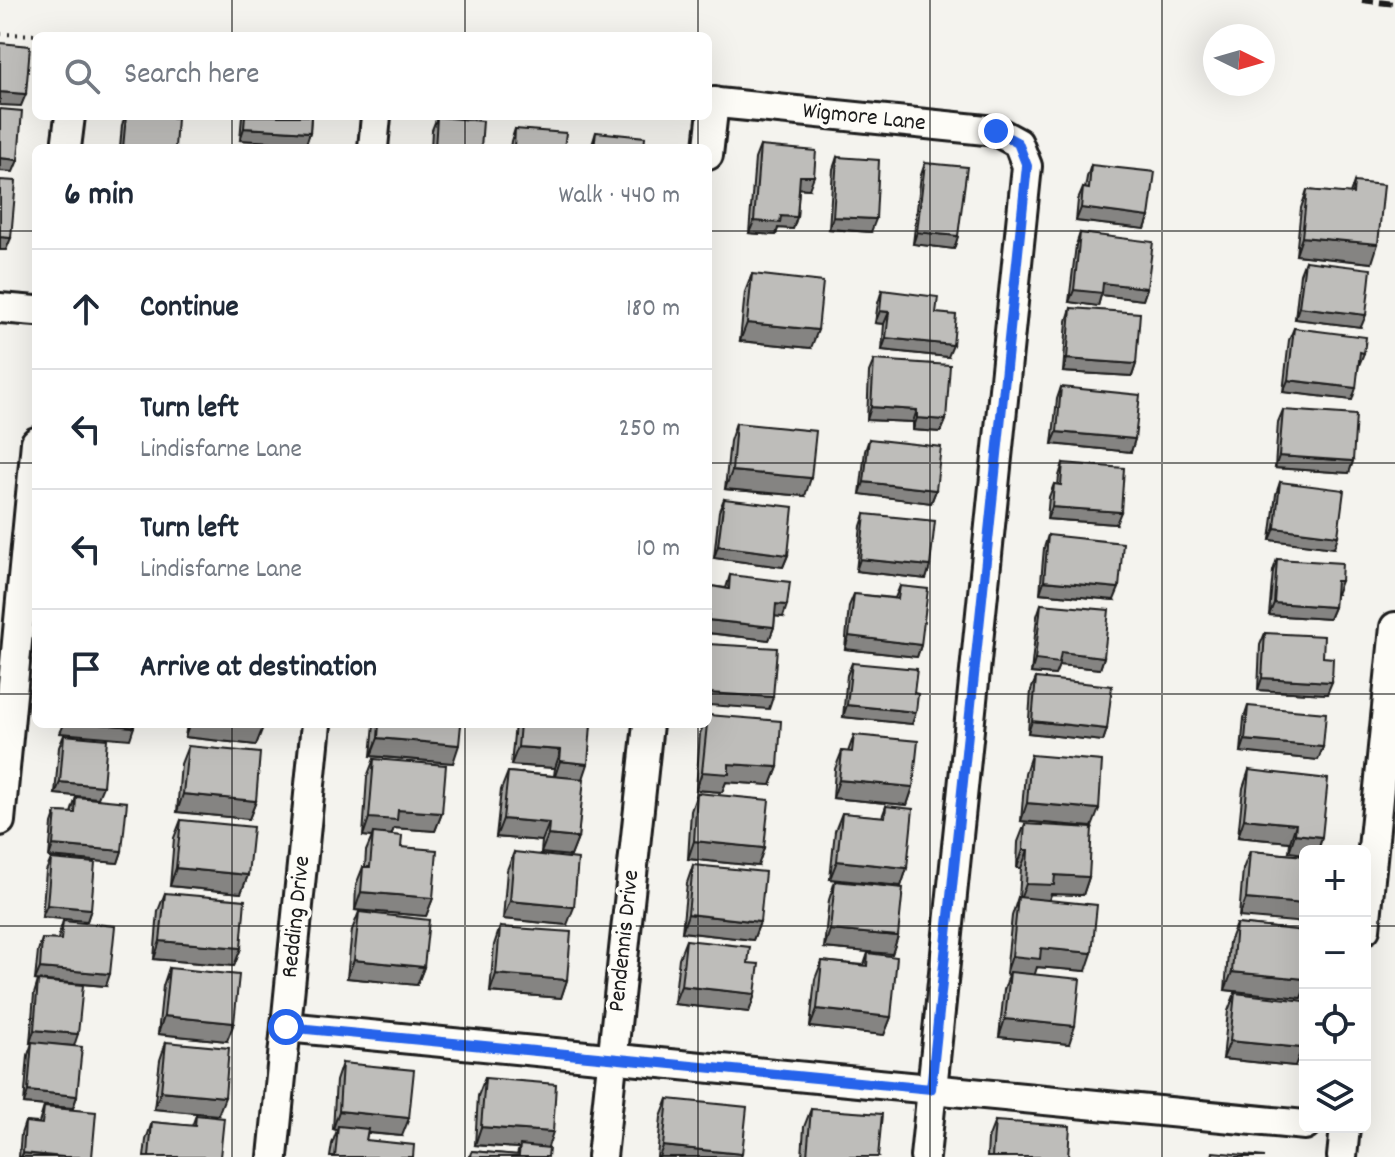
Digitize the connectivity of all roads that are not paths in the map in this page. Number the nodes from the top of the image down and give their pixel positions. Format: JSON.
{"nodes":[{"id":1,"x":712,"y":102,"type":"edge"},
{"id":2,"x":70,"y":120,"type":"edge"},
{"id":3,"x":376,"y":120,"type":"edge"},
{"id":4,"x":710,"y":120,"type":"edge"},
{"id":5,"x":66,"y":144,"type":"edge"},
{"id":6,"x":373,"y":144,"type":"edge"},
{"id":7,"x":709,"y":144,"type":"edge"},
{"id":8,"x":0,"y":308,"type":"edge"},
{"id":9,"x":32,"y":311,"type":"edge"},
{"id":10,"x":32,"y":484,"type":"edge"},
{"id":11,"x":1395,"y":627,"type":"edge"},
{"id":12,"x":316,"y":728,"type":"edge"},
{"id":13,"x":648,"y":728,"type":"edge"},
{"id":14,"x":0,"y":821,"type":"edge"},
{"id":15,"x":1366,"y":917,"type":"edge"},
{"id":16,"x":286,"y":1027,"type":"junction"},
{"id":17,"x":613,"y":1059,"type":"junction"},
{"id":18,"x":931,"y":1089,"type":"junction"},
{"id":19,"x":1299,"y":1124,"type":"edge"},
{"id":20,"x":273,"y":1157,"type":"edge"},
{"id":21,"x":602,"y":1157,"type":"edge"},
{"id":22,"x":925,"y":1157,"type":"edge"}],
"edges":[{"from":1,"to":18,"type":"street","name":"Wigmore Lane"},
{"from":2,"to":5,"type":"street"},
{"from":3,"to":6,"type":"street"},
{"from":4,"to":7,"type":"street"},
{"from":8,"to":9,"type":"street"},
{"from":10,"to":14,"type":"street"},
{"from":11,"to":15,"type":"street"},
{"from":12,"to":16,"type":"street","name":"Redding Drive"},
{"from":13,"to":17,"type":"street","name":"Pendennis Drive"},
{"from":16,"to":17,"type":"street"},
{"from":16,"to":20,"type":"street","name":"Redding Drive"},
{"from":17,"to":18,"type":"street"},
{"from":17,"to":21,"type":"street","name":"Pendennis Drive"},
{"from":18,"to":19,"type":"street"},
{"from":18,"to":22,"type":"street"}]}
